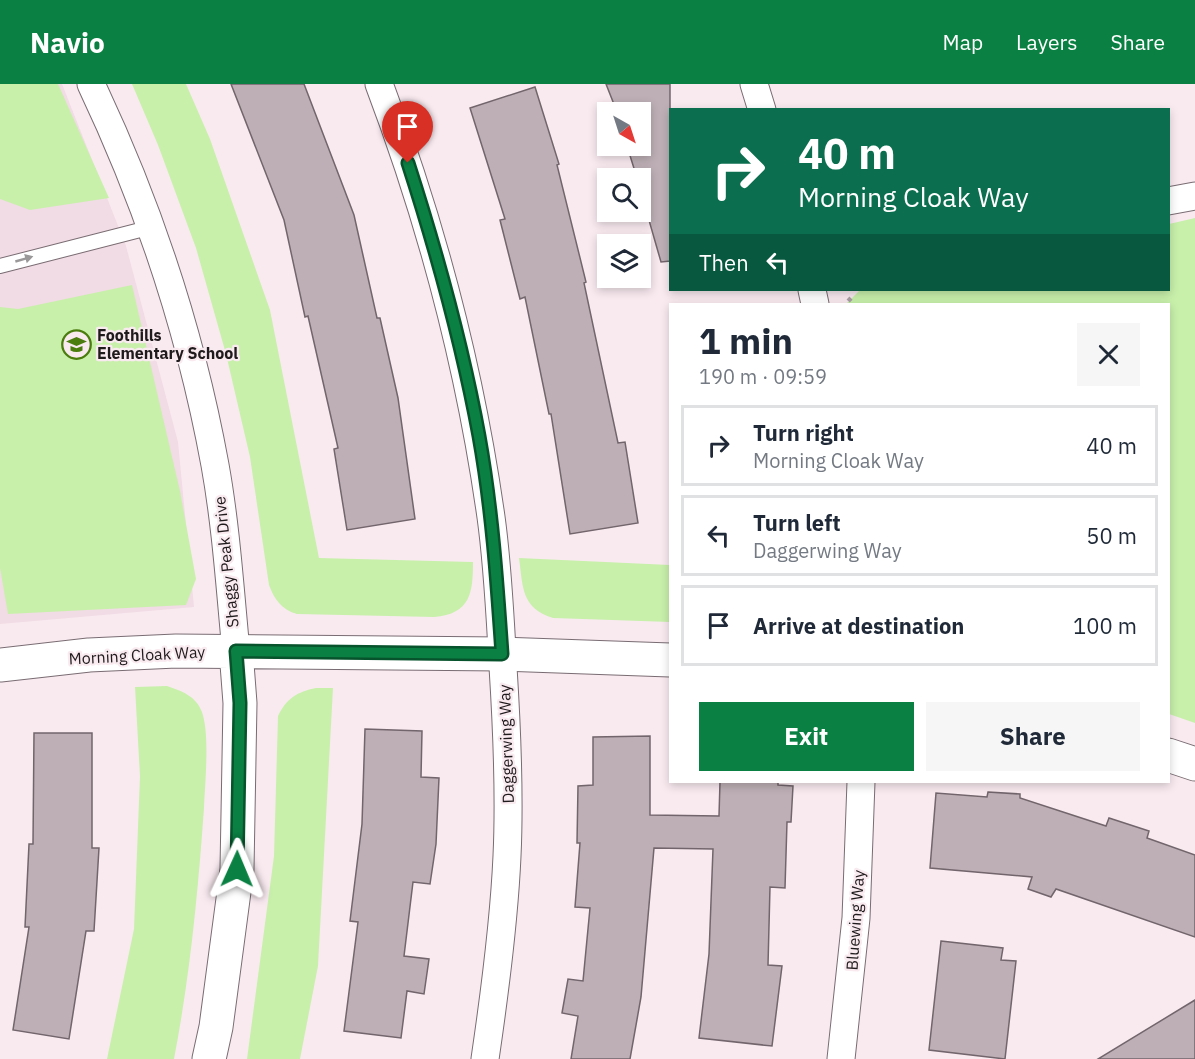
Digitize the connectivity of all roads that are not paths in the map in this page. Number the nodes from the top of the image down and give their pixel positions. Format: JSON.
{"nodes":[{"id":1,"x":91,"y":84,"type":"edge"},
{"id":2,"x":379,"y":84,"type":"edge"},
{"id":3,"x":754,"y":84,"type":"edge"},
{"id":4,"x":761,"y":108,"type":"edge"},
{"id":5,"x":1195,"y":196,"type":"edge"},
{"id":6,"x":1170,"y":201,"type":"edge"},
{"id":7,"x":152,"y":227,"type":"junction"},
{"id":8,"x":0,"y":266,"type":"edge"},
{"id":9,"x":236,"y":651,"type":"junction"},
{"id":10,"x":502,"y":654,"type":"junction"},
{"id":11,"x":669,"y":660,"type":"edge"},
{"id":12,"x":0,"y":665,"type":"edge"},
{"id":13,"x":1170,"y":756,"type":"edge"},
{"id":14,"x":1195,"y":764,"type":"edge"},
{"id":15,"x":861,"y":783,"type":"edge"},
{"id":16,"x":209,"y":1059,"type":"edge"},
{"id":17,"x":485,"y":1059,"type":"edge"},
{"id":18,"x":842,"y":1059,"type":"edge"}],
"edges":[{"from":1,"to":7,"type":"street","name":"Shaggy Peak Drive"},
{"from":2,"to":10,"type":"street","name":"Daggerwing Way"},
{"from":3,"to":4,"type":"street"},
{"from":5,"to":6,"type":"street"},
{"from":8,"to":7,"type":"lane","one_way":true},
{"from":7,"to":9,"type":"street","name":"Shaggy Peak Drive"},
{"from":9,"to":10,"type":"street","name":"Morning Cloak Way"},
{"from":9,"to":12,"type":"street","name":"Morning Cloak Way"},
{"from":9,"to":16,"type":"street","name":"Shaggy Peak Drive"},
{"from":10,"to":11,"type":"street","name":"Morning Cloak Way"},
{"from":10,"to":17,"type":"street","name":"Daggerwing Way"},
{"from":13,"to":14,"type":"street"},
{"from":15,"to":18,"type":"street","name":"Bluewing Way"}]}
